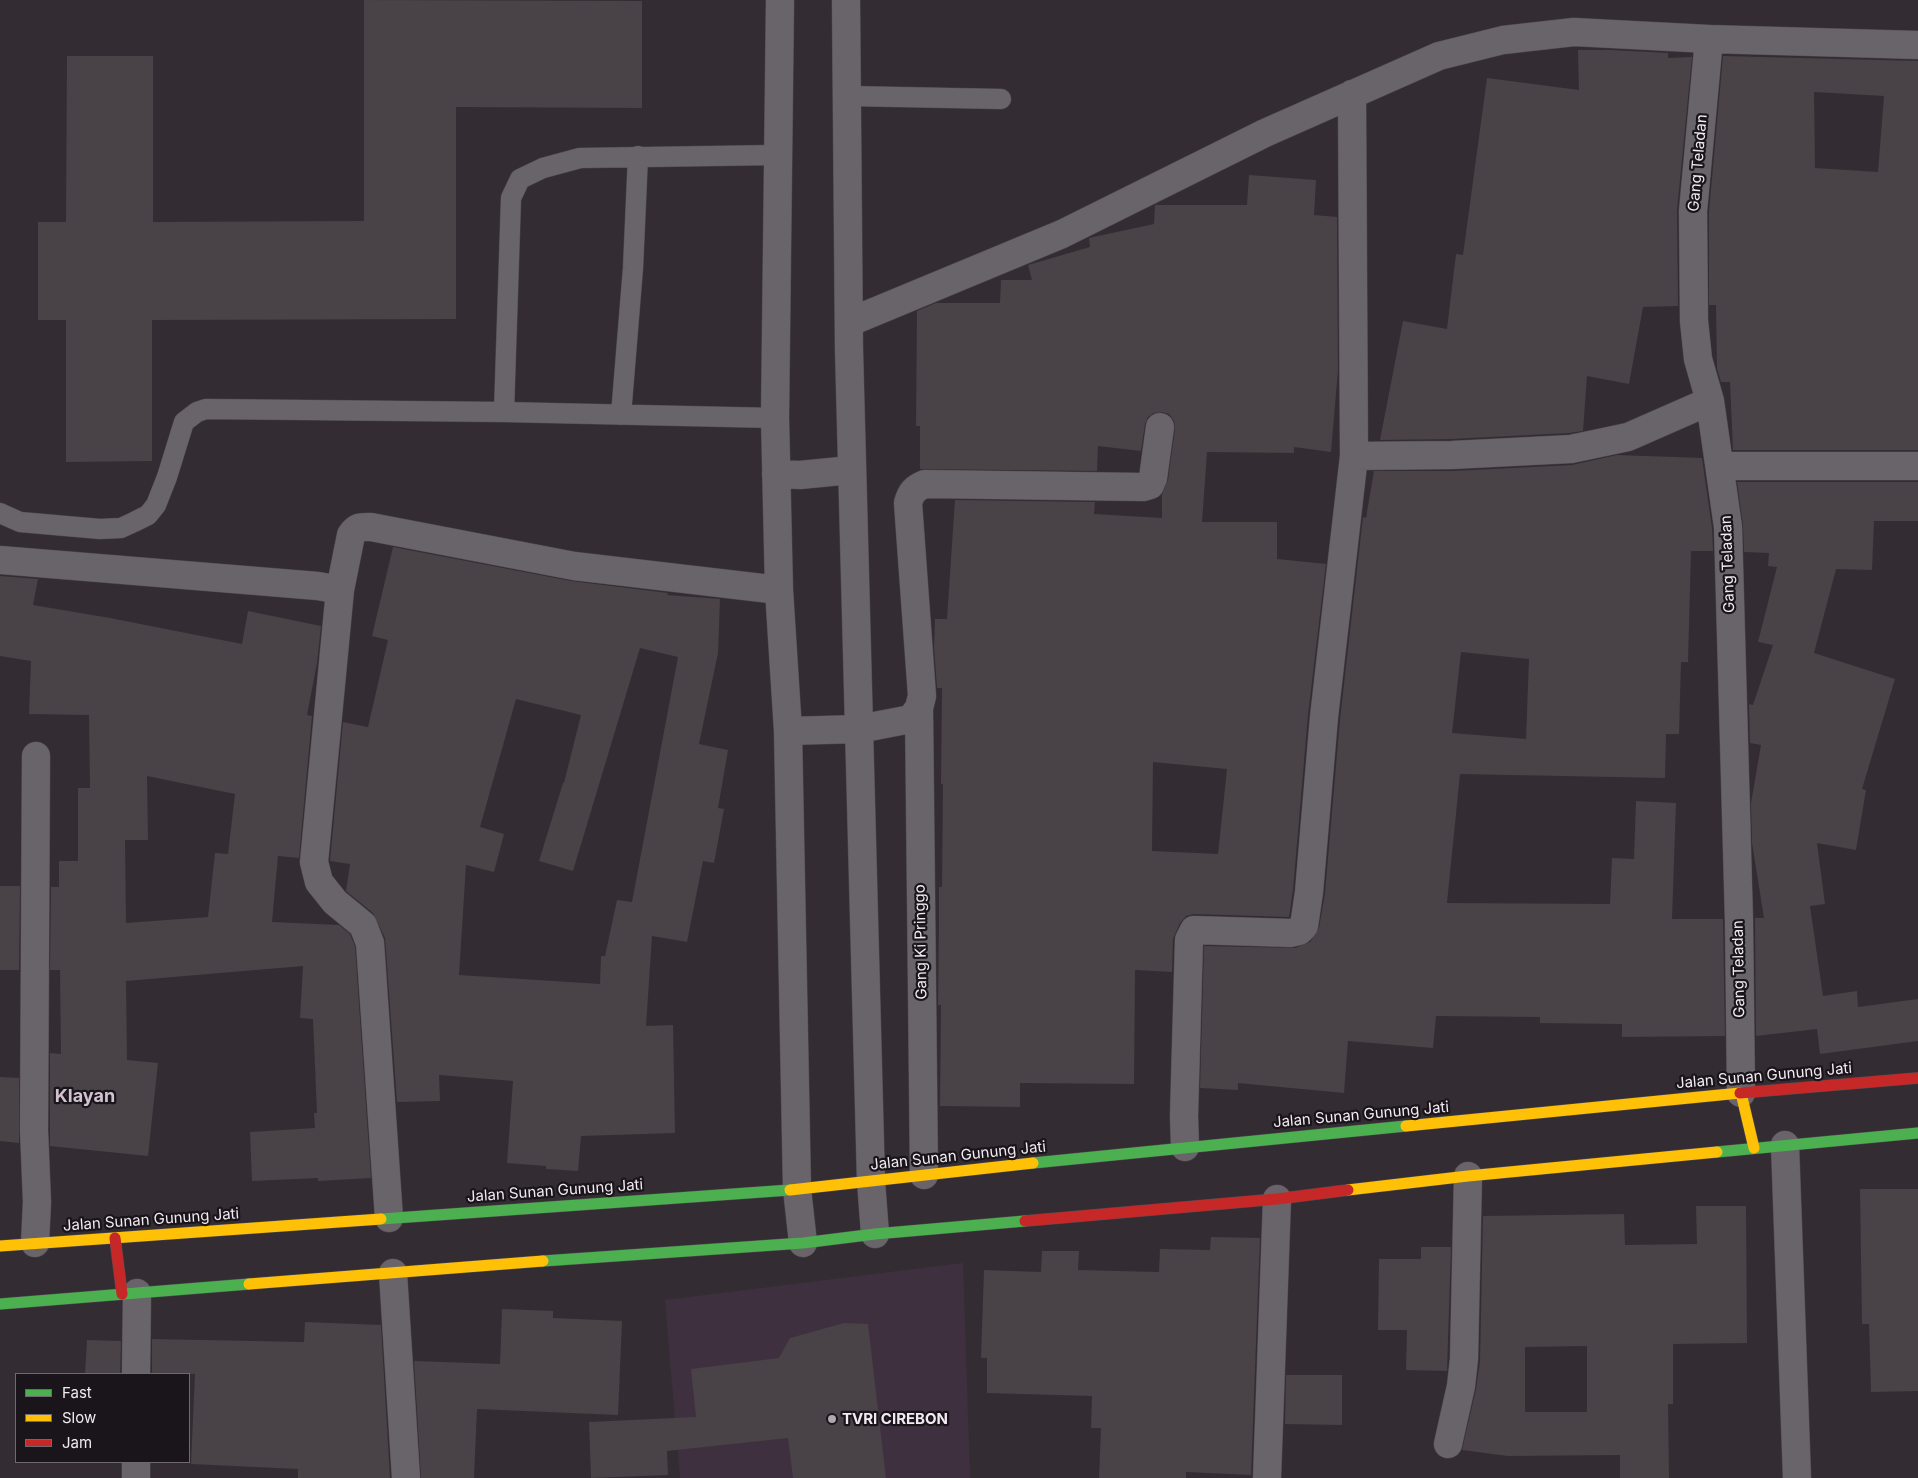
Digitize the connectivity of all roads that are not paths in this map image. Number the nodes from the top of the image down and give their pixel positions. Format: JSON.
{"nodes":[{"id":1,"x":780,"y":0,"type":"edge"},
{"id":2,"x":846,"y":0,"type":"edge"},
{"id":3,"x":1709,"y":39,"type":"junction"},
{"id":4,"x":1918,"y":45,"type":"edge"},
{"id":5,"x":1352,"y":94,"type":"junction"},
{"id":6,"x":848,"y":96,"type":"junction"},
{"id":7,"x":1001,"y":100,"type":"dead end"},
{"id":8,"x":777,"y":155,"type":"junction"},
{"id":9,"x":638,"y":156,"type":"junction"},
{"id":10,"x":850,"y":322,"type":"junction"},
{"id":11,"x":1710,"y":402,"type":"junction"},
{"id":12,"x":504,"y":412,"type":"junction"},
{"id":13,"x":621,"y":415,"type":"junction"},
{"id":14,"x":775,"y":418,"type":"junction"},
{"id":15,"x":1160,"y":427,"type":"dead end"},
{"id":16,"x":1354,"y":456,"type":"junction"},
{"id":17,"x":1720,"y":466,"type":"junction"},
{"id":18,"x":1918,"y":466,"type":"edge"},
{"id":19,"x":852,"y":470,"type":"junction"},
{"id":20,"x":776,"y":474,"type":"junction"},
{"id":21,"x":0,"y":513,"type":"edge"},
{"id":22,"x":0,"y":560,"type":"edge"},
{"id":23,"x":340,"y":590,"type":"junction"},
{"id":24,"x":779,"y":590,"type":"junction"},
{"id":25,"x":919,"y":708,"type":"junction"},
{"id":26,"x":859,"y":729,"type":"junction"},
{"id":27,"x":788,"y":731,"type":"junction"},
{"id":28,"x":36,"y":756,"type":"dead end"},
{"id":29,"x":1918,"y":1078,"type":"edge"},
{"id":30,"x":1741,"y":1093,"type":"junction"},
{"id":31,"x":1918,"y":1133,"type":"edge"},
{"id":32,"x":1785,"y":1145,"type":"junction"},
{"id":33,"x":1185,"y":1146,"type":"junction"},
{"id":34,"x":1754,"y":1148,"type":"junction"},
{"id":35,"x":924,"y":1175,"type":"junction"},
{"id":36,"x":1468,"y":1176,"type":"junction"},
{"id":37,"x":871,"y":1181,"type":"junction"},
{"id":38,"x":798,"y":1189,"type":"junction"},
{"id":39,"x":1277,"y":1199,"type":"junction"},
{"id":40,"x":389,"y":1218,"type":"junction"},
{"id":41,"x":875,"y":1234,"type":"junction"},
{"id":42,"x":115,"y":1238,"type":"junction"},
{"id":43,"x":35,"y":1243,"type":"junction"},
{"id":44,"x":803,"y":1243,"type":"junction"},
{"id":45,"x":0,"y":1246,"type":"edge"},
{"id":46,"x":393,"y":1273,"type":"junction"},
{"id":47,"x":130,"y":1294,"type":"junction"},
{"id":48,"x":0,"y":1304,"type":"edge"},
{"id":49,"x":136,"y":1373,"type":"edge"},
{"id":50,"x":1448,"y":1444,"type":"dead end"},
{"id":51,"x":136,"y":1463,"type":"edge"},
{"id":52,"x":136,"y":1478,"type":"edge"},
{"id":53,"x":406,"y":1478,"type":"edge"},
{"id":54,"x":1267,"y":1478,"type":"edge"},
{"id":55,"x":1797,"y":1478,"type":"edge"}],
"edges":[{"from":1,"to":8,"type":"street"},
{"from":2,"to":6,"type":"street"},
{"from":3,"to":4,"type":"street"},
{"from":3,"to":5,"type":"street"},
{"from":3,"to":11,"type":"street","name":"Gang Teladan"},
{"from":5,"to":10,"type":"street"},
{"from":5,"to":16,"type":"street"},
{"from":6,"to":7,"type":"lane"},
{"from":6,"to":10,"type":"street"},
{"from":8,"to":9,"type":"lane"},
{"from":8,"to":14,"type":"street"},
{"from":9,"to":12,"type":"lane"},
{"from":9,"to":13,"type":"lane"},
{"from":10,"to":19,"type":"street"},
{"from":11,"to":16,"type":"street"},
{"from":11,"to":17,"type":"street","name":"Gang Teladan"},
{"from":12,"to":13,"type":"lane"},
{"from":12,"to":21,"type":"lane"},
{"from":13,"to":14,"type":"lane"},
{"from":14,"to":20,"type":"street"},
{"from":15,"to":25,"type":"street","name":"Gang Ki Pringgo"},
{"from":16,"to":33,"type":"street"},
{"from":17,"to":18,"type":"street"},
{"from":17,"to":30,"type":"street","name":"Gang Teladan"},
{"from":19,"to":20,"type":"street"},
{"from":19,"to":26,"type":"street"},
{"from":20,"to":24,"type":"street"},
{"from":22,"to":23,"type":"street"},
{"from":23,"to":24,"type":"street"},
{"from":23,"to":40,"type":"street"},
{"from":24,"to":27,"type":"street"},
{"from":25,"to":26,"type":"street"},
{"from":25,"to":35,"type":"street","name":"Gang Ki Pringgo"},
{"from":26,"to":27,"type":"street"},
{"from":26,"to":37,"type":"street"},
{"from":27,"to":38,"type":"street"},
{"from":28,"to":43,"type":"street"},
{"from":29,"to":30,"type":"highway","name":"Jalan Sunan Gunung Jati"},
{"from":30,"to":33,"type":"highway","name":"Jalan Sunan Gunung Jati"},
{"from":30,"to":34,"type":"highway"},
{"from":31,"to":32,"type":"highway"},
{"from":32,"to":34,"type":"highway"},
{"from":32,"to":55,"type":"street"},
{"from":33,"to":35,"type":"highway","name":"Jalan Sunan Gunung Jati"},
{"from":34,"to":36,"type":"highway"},
{"from":35,"to":37,"type":"highway","name":"Jalan Sunan Gunung Jati"},
{"from":36,"to":39,"type":"highway"},
{"from":36,"to":50,"type":"street"},
{"from":37,"to":38,"type":"highway","name":"Jalan Sunan Gunung Jati"},
{"from":37,"to":41,"type":"street"},
{"from":38,"to":40,"type":"highway","name":"Jalan Sunan Gunung Jati"},
{"from":38,"to":44,"type":"street"},
{"from":39,"to":41,"type":"highway"},
{"from":39,"to":54,"type":"street"},
{"from":40,"to":42,"type":"highway","name":"Jalan Sunan Gunung Jati"},
{"from":41,"to":44,"type":"highway"},
{"from":42,"to":43,"type":"highway","name":"Jalan Sunan Gunung Jati"},
{"from":42,"to":47,"type":"highway"},
{"from":43,"to":45,"type":"highway","name":"Jalan Sunan Gunung Jati"},
{"from":44,"to":46,"type":"highway"},
{"from":46,"to":47,"type":"highway"},
{"from":46,"to":53,"type":"street"},
{"from":47,"to":48,"type":"highway"},
{"from":47,"to":49,"type":"street"},
{"from":51,"to":52,"type":"street"}]}
